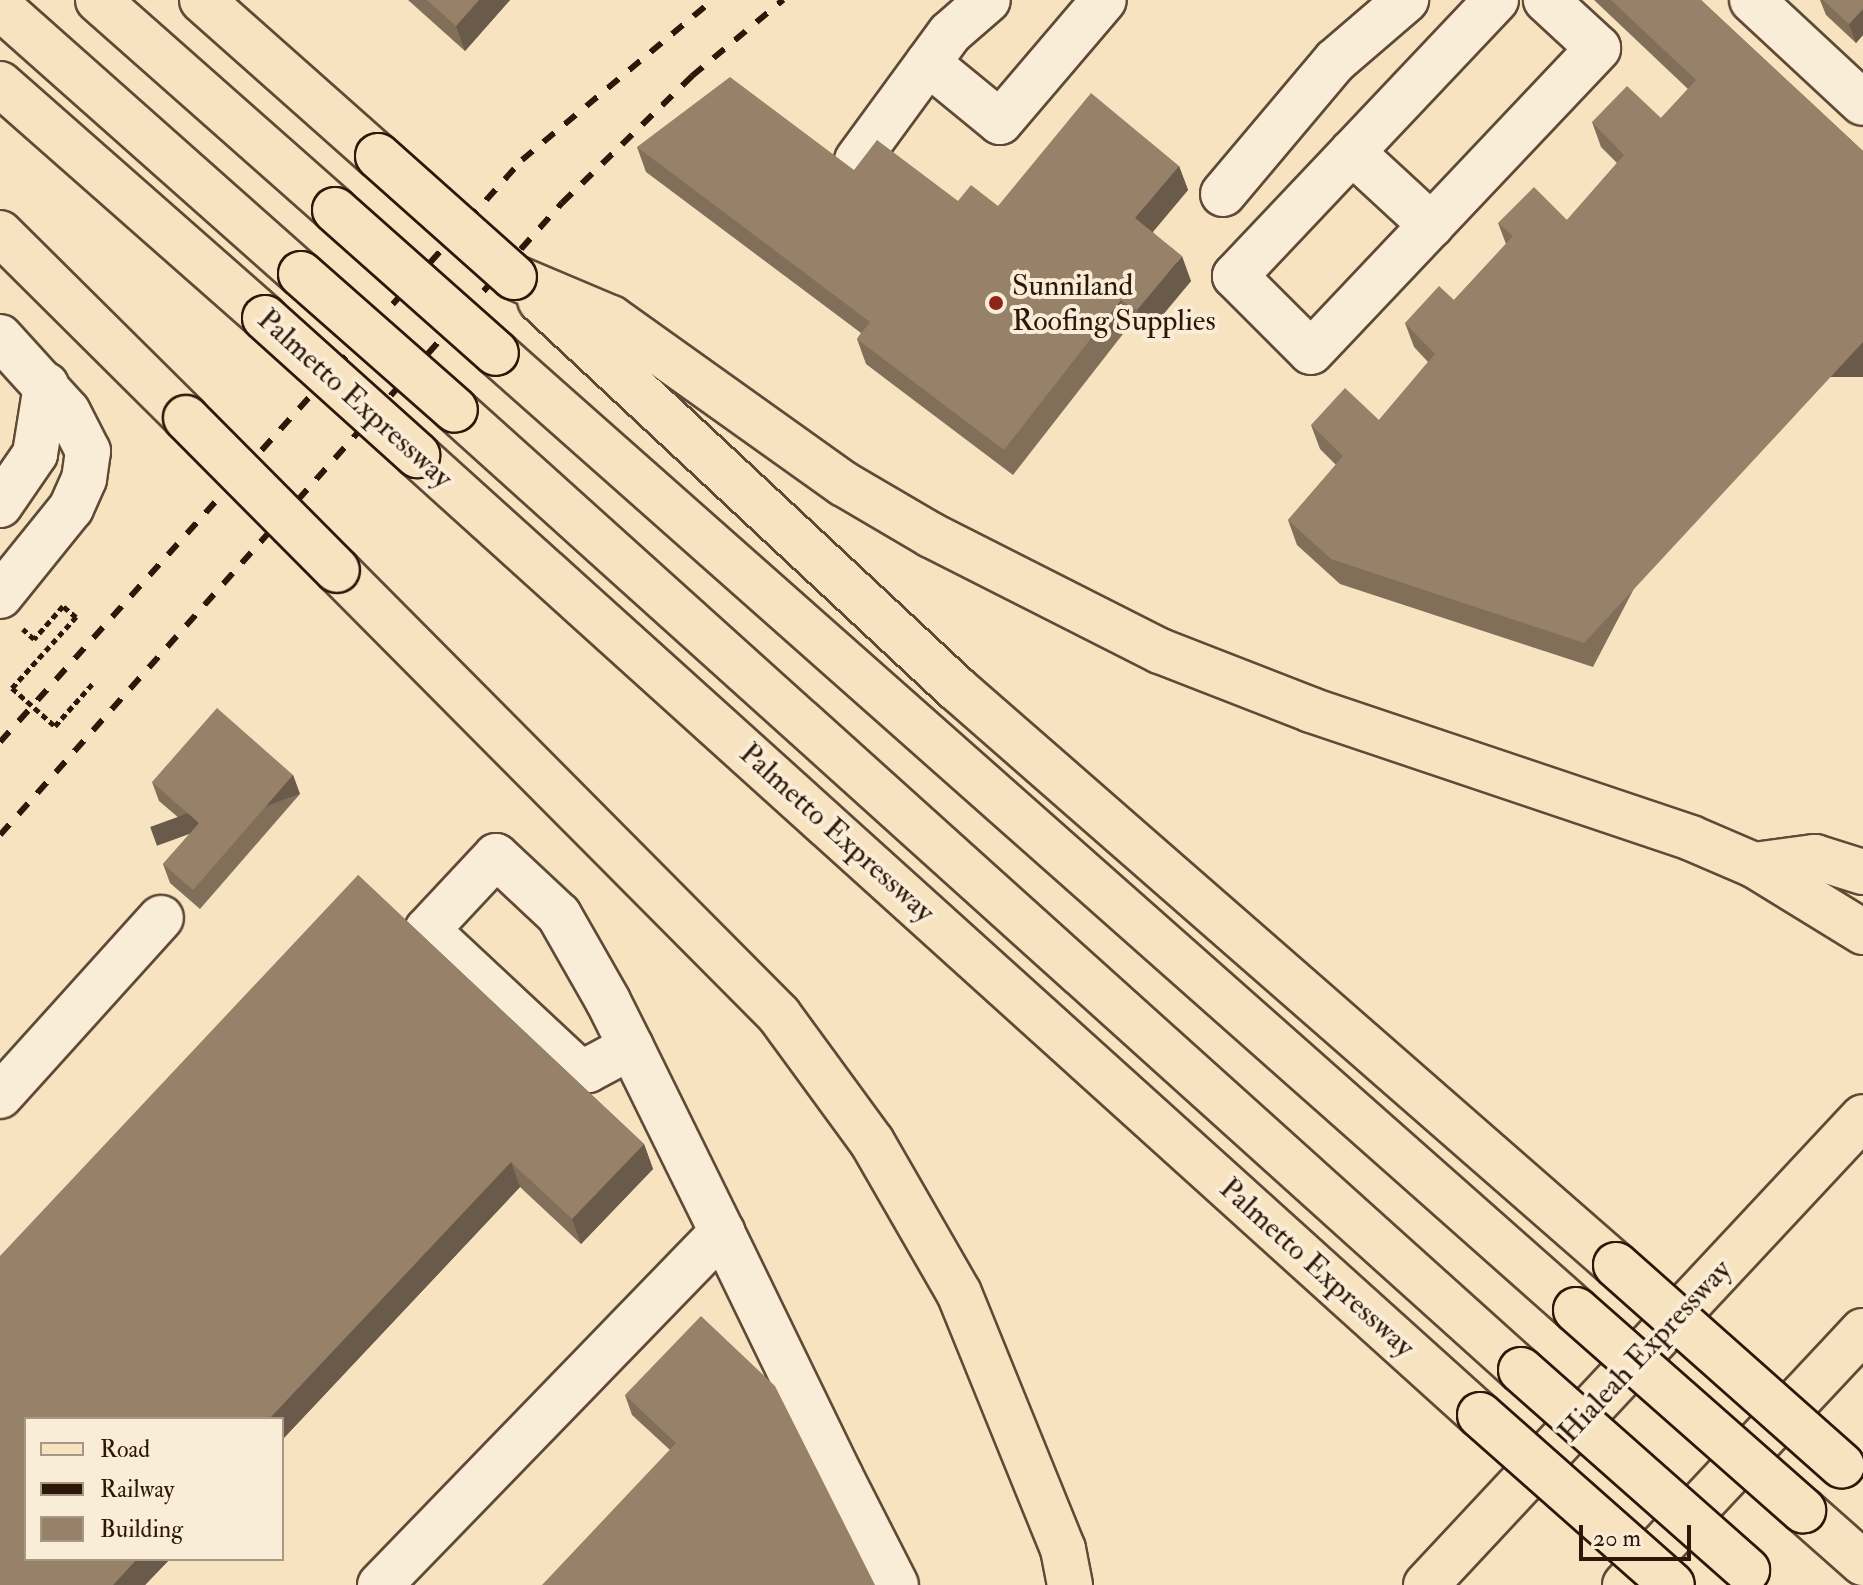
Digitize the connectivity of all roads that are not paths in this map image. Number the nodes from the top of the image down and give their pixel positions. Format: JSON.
{"nodes":[{"id":1,"x":98,"y":0,"type":"edge"},
{"id":2,"x":202,"y":0,"type":"edge"},
{"id":3,"x":988,"y":0,"type":"edge"},
{"id":4,"x":1104,"y":0,"type":"edge"},
{"id":5,"x":1496,"y":0,"type":"edge"},
{"id":6,"x":1546,"y":0,"type":"edge"},
{"id":7,"x":1752,"y":0,"type":"edge"},
{"id":8,"x":1403,"y":1,"type":"edge"},
{"id":9,"x":0,"y":7,"type":"edge"},
{"id":10,"x":928,"y":63,"type":"junction"},
{"id":11,"x":0,"y":84,"type":"edge"},
{"id":12,"x":1863,"y":103,"type":"edge"},
{"id":13,"x":1352,"y":152,"type":"junction"},
{"id":14,"x":857,"y":160,"type":"edge"},
{"id":15,"x":1223,"y":194,"type":"dead end"},
{"id":16,"x":1431,"y":225,"type":"junction"},
{"id":17,"x":0,"y":233,"type":"edge"},
{"id":18,"x":536,"y":290,"type":"junction"},
{"id":19,"x":0,"y":337,"type":"edge"},
{"id":20,"x":46,"y":385,"type":"junction"},
{"id":21,"x":0,"y":505,"type":"edge"},
{"id":22,"x":5,"y":607,"type":"edge"},
{"id":23,"x":1754,"y":865,"type":"junction"},
{"id":24,"x":1863,"y":872,"type":"edge"},
{"id":25,"x":161,"y":918,"type":"dead end"},
{"id":26,"x":1863,"y":932,"type":"edge"},
{"id":27,"x":631,"y":1047,"type":"junction"},
{"id":28,"x":0,"y":1096,"type":"edge"},
{"id":29,"x":1863,"y":1117,"type":"edge"},
{"id":30,"x":722,"y":1232,"type":"junction"},
{"id":31,"x":1863,"y":1331,"type":"edge"},
{"id":32,"x":1852,"y":1475,"type":"edge"},
{"id":33,"x":1863,"y":1563,"type":"edge"},
{"id":34,"x":1066,"y":1567,"type":"edge"},
{"id":35,"x":1755,"y":1577,"type":"edge"},
{"id":36,"x":380,"y":1585,"type":"edge"},
{"id":37,"x":896,"y":1585,"type":"edge"},
{"id":38,"x":1086,"y":1585,"type":"edge"},
{"id":39,"x":1426,"y":1585,"type":"edge"},
{"id":40,"x":1625,"y":1585,"type":"edge"},
{"id":41,"x":1672,"y":1585,"type":"edge"}],
"edges":[{"from":1,"to":33,"type":"main road","bridge":true},
{"from":2,"to":18,"type":"main road","bridge":true},
{"from":3,"to":10,"type":"street"},
{"from":4,"to":10,"type":"street"},
{"from":5,"to":13,"type":"street"},
{"from":6,"to":16,"type":"street"},
{"from":7,"to":12,"type":"street"},
{"from":8,"to":15,"type":"street"},
{"from":9,"to":35,"type":"main road","bridge":true},
{"from":10,"to":14,"type":"street"},
{"from":11,"to":41,"type":"main road","name":"Palmetto Expressway","bridge":true},
{"from":13,"to":16,"type":"street"},
{"from":13,"to":16,"type":"street"},
{"from":17,"to":34,"type":"main road","bridge":true},
{"from":18,"to":23,"type":"main road"},
{"from":18,"to":32,"type":"main road","bridge":true},
{"from":19,"to":20,"type":"street"},
{"from":20,"to":21,"type":"street"},
{"from":20,"to":22,"type":"street"},
{"from":23,"to":24,"type":"main road"},
{"from":23,"to":26,"type":"main road"},
{"from":25,"to":28,"type":"street"},
{"from":27,"to":27,"type":"street"},
{"from":27,"to":30,"type":"street"},
{"from":29,"to":39,"type":"main road","name":"Hialeah Expressway"},
{"from":30,"to":36,"type":"street"},
{"from":30,"to":37,"type":"street"},
{"from":31,"to":40,"type":"main road"},
{"from":34,"to":38,"type":"main road"}]}
